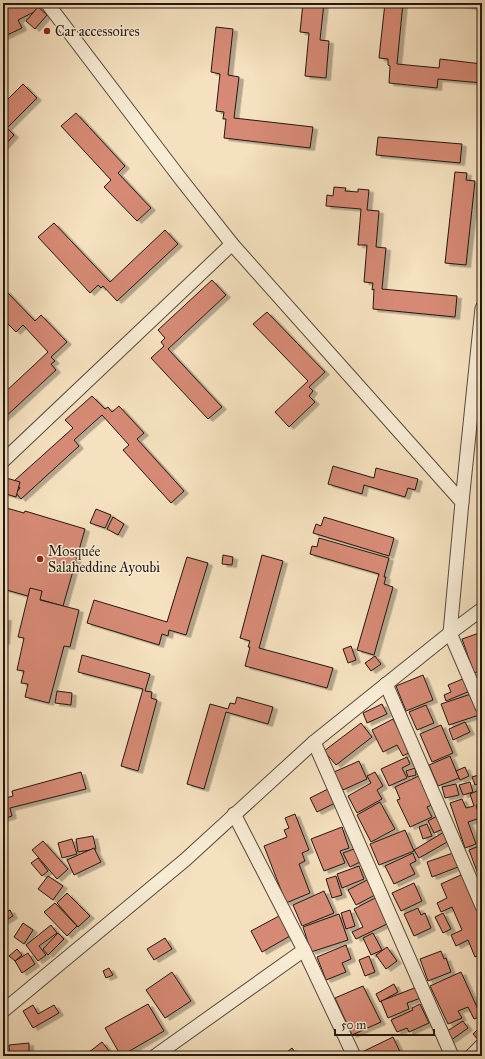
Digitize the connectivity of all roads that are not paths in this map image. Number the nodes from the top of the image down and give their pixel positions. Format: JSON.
{"nodes":[{"id":1,"x":47,"y":3,"type":"edge"},
{"id":2,"x":232,"y":244,"type":"junction"},
{"id":3,"x":482,"y":308,"type":"edge"},
{"id":4,"x":3,"y":461,"type":"edge"},
{"id":5,"x":462,"y":502,"type":"junction"},
{"id":6,"x":482,"y":609,"type":"edge"},
{"id":7,"x":450,"y":632,"type":"junction"},
{"id":8,"x":386,"y":684,"type":"junction"},
{"id":9,"x":482,"y":707,"type":"edge"},
{"id":10,"x":314,"y":742,"type":"junction"},
{"id":11,"x":234,"y":814,"type":"junction"},
{"id":12,"x":482,"y":906,"type":"edge"},
{"id":13,"x":304,"y":950,"type":"junction"},
{"id":14,"x":3,"y":1011,"type":"edge"},
{"id":15,"x":482,"y":1045,"type":"edge"},
{"id":16,"x":155,"y":1056,"type":"edge"},
{"id":17,"x":354,"y":1056,"type":"edge"},
{"id":18,"x":452,"y":1056,"type":"edge"},
{"id":19,"x":471,"y":1056,"type":"edge"}],
"edges":[{"from":1,"to":2,"type":"street"},
{"from":2,"to":4,"type":"street"},
{"from":2,"to":5,"type":"street"},
{"from":3,"to":5,"type":"street"},
{"from":5,"to":7,"type":"street"},
{"from":6,"to":7,"type":"street"},
{"from":7,"to":8,"type":"street"},
{"from":7,"to":9,"type":"street"},
{"from":8,"to":10,"type":"street"},
{"from":8,"to":12,"type":"street"},
{"from":10,"to":11,"type":"street"},
{"from":10,"to":18,"type":"street"},
{"from":11,"to":13,"type":"street"},
{"from":11,"to":14,"type":"street"},
{"from":13,"to":16,"type":"street"},
{"from":13,"to":17,"type":"street"},
{"from":15,"to":19,"type":"street"}]}
